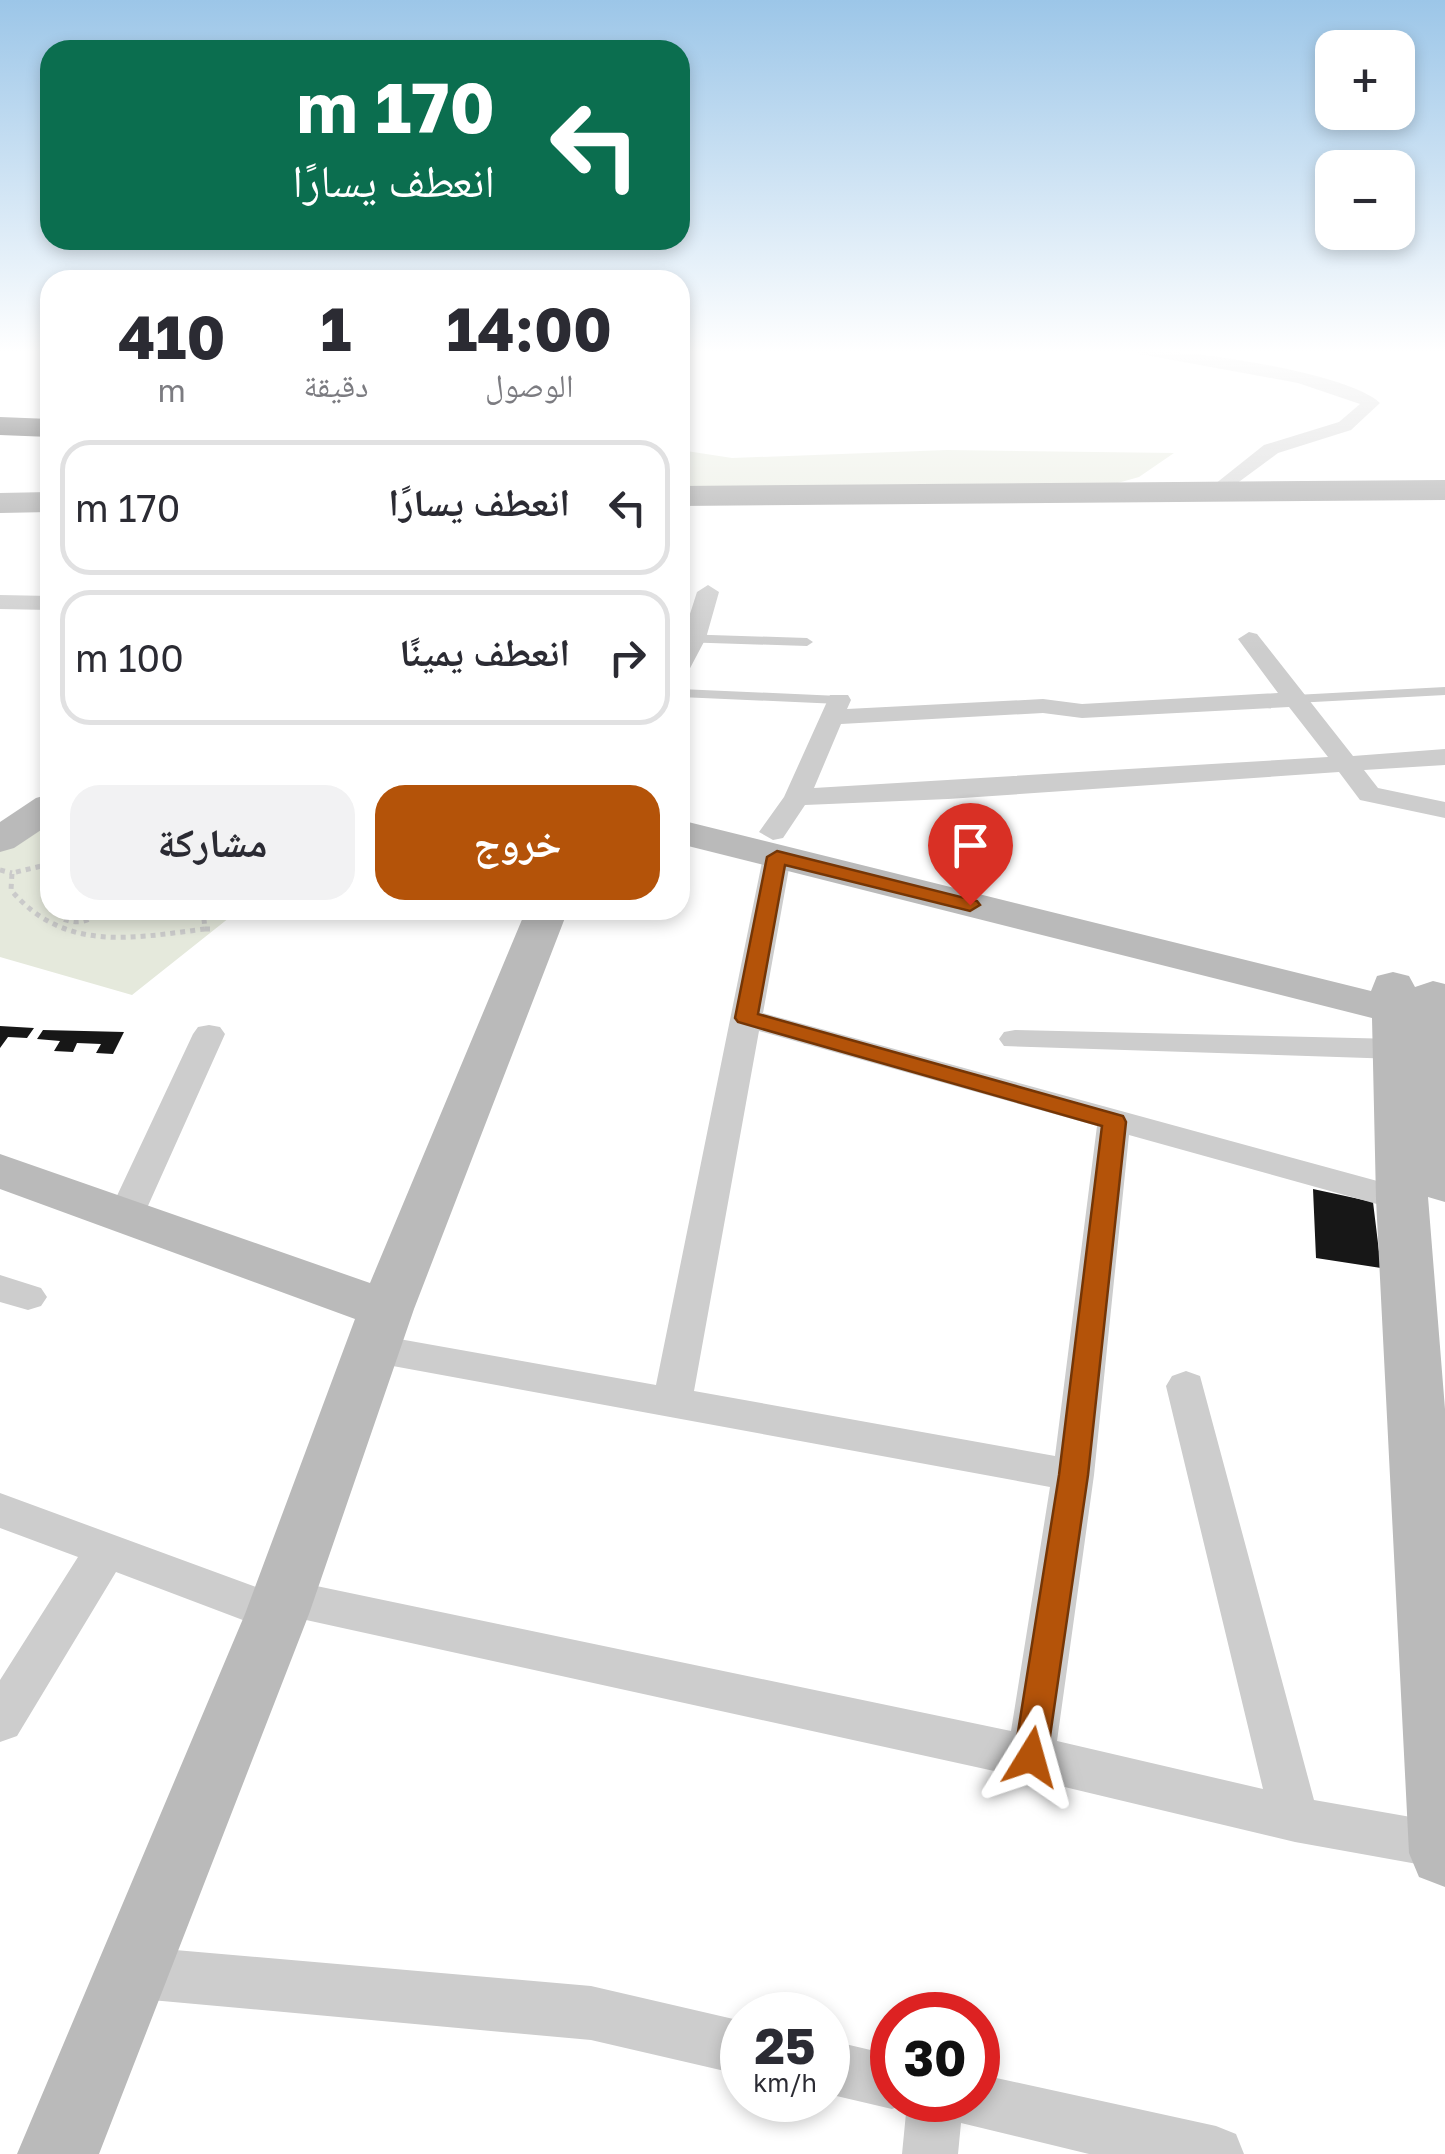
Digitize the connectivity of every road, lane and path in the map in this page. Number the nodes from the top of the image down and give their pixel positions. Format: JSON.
{"nodes":[{"id":1,"x":1269,"y":450,"type":"edge"},
{"id":2,"x":1445,"y":490,"type":"edge"},
{"id":3,"x":1217,"y":492,"type":"junction"},
{"id":4,"x":690,"y":496,"type":"edge"},
{"id":5,"x":40,"y":502,"type":"edge"},
{"id":6,"x":0,"y":503,"type":"edge"},
{"id":7,"x":708,"y":592,"type":"dead end"},
{"id":8,"x":0,"y":602,"type":"edge"},
{"id":9,"x":40,"y":603,"type":"edge"},
{"id":10,"x":690,"y":633,"type":"edge"},
{"id":11,"x":690,"y":638,"type":"edge"},
{"id":12,"x":1249,"y":639,"type":"dead end"},
{"id":13,"x":806,"y":642,"type":"dead end"},
{"id":14,"x":1445,"y":690,"type":"edge"},
{"id":15,"x":690,"y":694,"type":"edge"},
{"id":16,"x":1295,"y":698,"type":"junction"},
{"id":17,"x":835,"y":709,"type":"junction"},
{"id":18,"x":1445,"y":758,"type":"edge"},
{"id":19,"x":1346,"y":764,"type":"junction"},
{"id":20,"x":40,"y":783,"type":"edge"},
{"id":21,"x":798,"y":797,"type":"junction"},
{"id":22,"x":0,"y":810,"type":"edge"},
{"id":23,"x":1445,"y":810,"type":"edge"},
{"id":24,"x":690,"y":814,"type":"edge"},
{"id":25,"x":40,"y":818,"type":"edge"},
{"id":26,"x":690,"y":833,"type":"edge"},
{"id":27,"x":775,"y":844,"type":"junction"},
{"id":28,"x":6,"y":857,"type":"edge"},
{"id":29,"x":40,"y":862,"type":"edge"},
{"id":30,"x":0,"y":870,"type":"edge"},
{"id":31,"x":40,"y":919,"type":"edge"},
{"id":32,"x":42,"y":920,"type":"edge"},
{"id":33,"x":65,"y":920,"type":"edge"},
{"id":34,"x":88,"y":920,"type":"edge"},
{"id":35,"x":204,"y":920,"type":"edge"},
{"id":36,"x":543,"y":920,"type":"edge"},
{"id":37,"x":67,"y":922,"type":"junction"},
{"id":38,"x":59,"y":928,"type":"junction"},
{"id":39,"x":205,"y":929,"type":"junction"},
{"id":40,"x":215,"y":929,"type":"dead end"},
{"id":41,"x":1420,"y":1012,"type":"edge"},
{"id":42,"x":746,"y":1018,"type":"junction"},
{"id":43,"x":208,"y":1034,"type":"dead end"},
{"id":44,"x":1015,"y":1040,"type":"dead end"},
{"id":45,"x":1114,"y":1122,"type":"junction"},
{"id":46,"x":0,"y":1171,"type":"edge"},
{"id":47,"x":1424,"y":1192,"type":"edge"},
{"id":48,"x":125,"y":1217,"type":"junction"},
{"id":49,"x":379,"y":1329,"type":"junction"},
{"id":50,"x":1186,"y":1386,"type":"dead end"},
{"id":51,"x":672,"y":1402,"type":"junction"},
{"id":52,"x":1073,"y":1475,"type":"junction"},
{"id":53,"x":0,"y":1510,"type":"edge"},
{"id":54,"x":106,"y":1550,"type":"junction"},
{"id":55,"x":280,"y":1605,"type":"junction"},
{"id":56,"x":0,"y":1721,"type":"edge"},
{"id":57,"x":1031,"y":1757,"type":"junction"},
{"id":58,"x":1295,"y":1819,"type":"junction"},
{"id":59,"x":1445,"y":1848,"type":"edge"},
{"id":60,"x":129,"y":1972,"type":"junction"},
{"id":61,"x":720,"y":2043,"type":"edge"},
{"id":62,"x":1000,"y":2106,"type":"edge"},
{"id":63,"x":933,"y":2122,"type":"edge"},
{"id":64,"x":58,"y":2154,"type":"edge"},
{"id":65,"x":930,"y":2154,"type":"edge"},
{"id":66,"x":1216,"y":2154,"type":"edge"}],
"edges":[{"from":1,"to":3,"type":"street"},
{"from":2,"to":3,"type":"highway"},
{"from":3,"to":4,"type":"highway"},
{"from":5,"to":6,"type":"highway"},
{"from":7,"to":10,"type":"street"},
{"from":8,"to":9,"type":"street"},
{"from":11,"to":13,"type":"lane"},
{"from":12,"to":16,"type":"street"},
{"from":14,"to":16,"type":"lane"},
{"from":15,"to":17,"type":"lane"},
{"from":16,"to":17,"type":"street"},
{"from":16,"to":19,"type":"street"},
{"from":17,"to":21,"type":"street"},
{"from":18,"to":19,"type":"street"},
{"from":19,"to":21,"type":"street"},
{"from":19,"to":23,"type":"street"},
{"from":20,"to":22,"type":"street"},
{"from":21,"to":27,"type":"street"},
{"from":24,"to":27,"type":"street"},
{"from":25,"to":28,"type":"street"},
{"from":26,"to":27,"type":"street"},
{"from":27,"to":41,"type":"street"},
{"from":27,"to":42,"type":"street"},
{"from":28,"to":29,"type":"path"},
{"from":28,"to":30,"type":"path"},
{"from":28,"to":31,"type":"path"},
{"from":32,"to":38,"type":"path"},
{"from":33,"to":37,"type":"path"},
{"from":34,"to":37,"type":"path"},
{"from":35,"to":39,"type":"path"},
{"from":36,"to":49,"type":"street"},
{"from":37,"to":38,"type":"path"},
{"from":38,"to":39,"type":"path"},
{"from":39,"to":40,"type":"path"},
{"from":41,"to":44,"type":"street"},
{"from":41,"to":47,"type":"street"},
{"from":42,"to":45,"type":"street"},
{"from":42,"to":51,"type":"street"},
{"from":43,"to":48,"type":"street"},
{"from":45,"to":47,"type":"street"},
{"from":45,"to":52,"type":"street"},
{"from":46,"to":48,"type":"street"},
{"from":47,"to":59,"type":"street"},
{"from":48,"to":49,"type":"street"},
{"from":49,"to":51,"type":"street"},
{"from":49,"to":55,"type":"street"},
{"from":50,"to":58,"type":"street"},
{"from":51,"to":52,"type":"street"},
{"from":52,"to":57,"type":"street"},
{"from":53,"to":54,"type":"street"},
{"from":54,"to":55,"type":"street"},
{"from":54,"to":56,"type":"street"},
{"from":55,"to":57,"type":"street"},
{"from":55,"to":60,"type":"street"},
{"from":57,"to":58,"type":"street"},
{"from":58,"to":59,"type":"street"},
{"from":60,"to":61,"type":"street"},
{"from":60,"to":64,"type":"street"},
{"from":62,"to":66,"type":"street"},
{"from":63,"to":65,"type":"street"}]}
